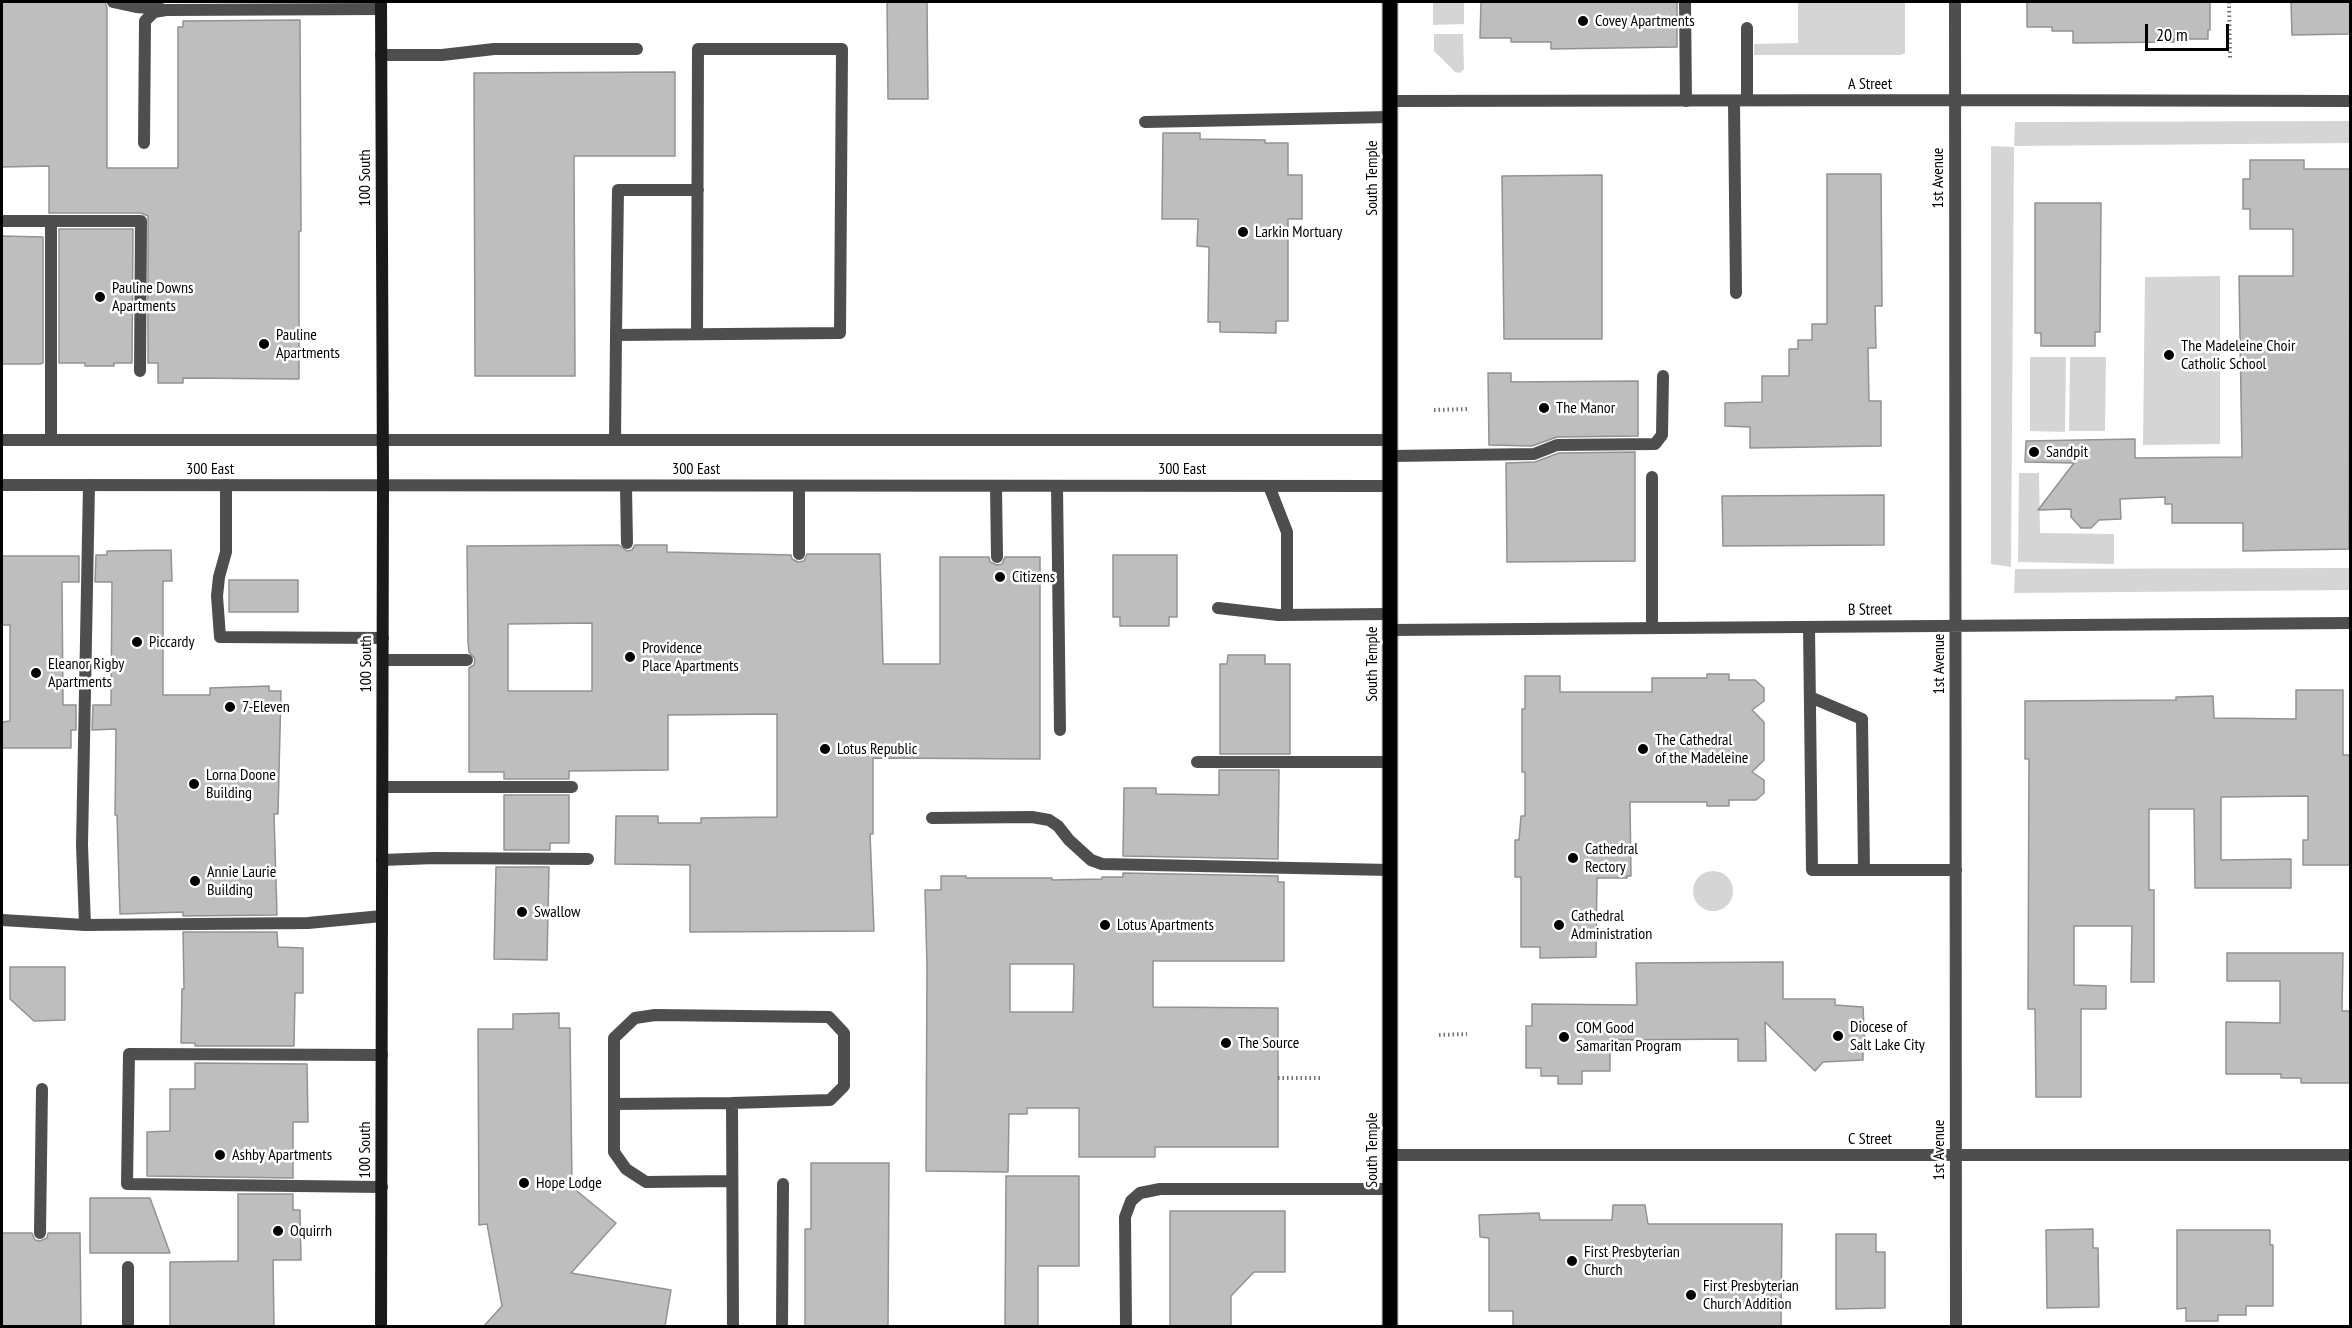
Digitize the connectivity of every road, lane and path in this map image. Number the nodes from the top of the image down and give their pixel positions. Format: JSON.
{"nodes":[{"id":1,"x":113,"y":2,"type":"edge"},
{"id":2,"x":1390,"y":2,"type":"edge"},
{"id":3,"x":1686,"y":2,"type":"edge"},
{"id":4,"x":1956,"y":2,"type":"edge"},
{"id":5,"x":2229,"y":2,"type":"edge"},
{"id":6,"x":381,"y":5,"type":"edge"},
{"id":7,"x":166,"y":6,"type":"edge"},
{"id":8,"x":1747,"y":28,"type":"dead end"},
{"id":9,"x":637,"y":49,"type":"dead end"},
{"id":10,"x":381,"y":55,"type":"junction"},
{"id":11,"x":2230,"y":58,"type":"dead end"},
{"id":12,"x":1747,"y":100,"type":"junction"},
{"id":13,"x":1956,"y":100,"type":"junction"},
{"id":14,"x":1686,"y":101,"type":"junction"},
{"id":15,"x":1734,"y":101,"type":"junction"},
{"id":16,"x":2350,"y":101,"type":"edge"},
{"id":17,"x":1390,"y":109,"type":"junction"},
{"id":18,"x":1145,"y":122,"type":"dead end"},
{"id":19,"x":144,"y":143,"type":"dead end"},
{"id":20,"x":698,"y":190,"type":"junction"},
{"id":21,"x":2,"y":220,"type":"edge"},
{"id":22,"x":51,"y":221,"type":"junction"},
{"id":23,"x":1736,"y":293,"type":"dead end"},
{"id":24,"x":697,"y":334,"type":"junction"},
{"id":25,"x":616,"y":335,"type":"junction"},
{"id":26,"x":140,"y":371,"type":"dead end"},
{"id":27,"x":1663,"y":376,"type":"dead end"},
{"id":28,"x":1468,"y":409,"type":"dead end"},
{"id":29,"x":1434,"y":410,"type":"dead end"},
{"id":30,"x":2,"y":440,"type":"edge"},
{"id":31,"x":51,"y":440,"type":"junction"},
{"id":32,"x":383,"y":440,"type":"junction"},
{"id":33,"x":615,"y":440,"type":"junction"},
{"id":34,"x":1390,"y":440,"type":"junction"},
{"id":35,"x":1390,"y":456,"type":"junction"},
{"id":36,"x":1652,"y":477,"type":"dead end"},
{"id":37,"x":2,"y":485,"type":"edge"},
{"id":38,"x":89,"y":485,"type":"junction"},
{"id":39,"x":226,"y":485,"type":"junction"},
{"id":40,"x":383,"y":485,"type":"junction"},
{"id":41,"x":626,"y":486,"type":"junction"},
{"id":42,"x":798,"y":486,"type":"junction"},
{"id":43,"x":996,"y":486,"type":"junction"},
{"id":44,"x":1057,"y":486,"type":"junction"},
{"id":45,"x":1269,"y":486,"type":"junction"},
{"id":46,"x":1390,"y":486,"type":"junction"},
{"id":47,"x":627,"y":543,"type":"dead end"},
{"id":48,"x":798,"y":555,"type":"dead end"},
{"id":49,"x":997,"y":557,"type":"dead end"},
{"id":50,"x":1218,"y":608,"type":"dead end"},
{"id":51,"x":1390,"y":614,"type":"junction"},
{"id":52,"x":1287,"y":615,"type":"junction"},
{"id":53,"x":2350,"y":623,"type":"edge"},
{"id":54,"x":1956,"y":625,"type":"junction"},
{"id":55,"x":1809,"y":627,"type":"junction"},
{"id":56,"x":1652,"y":628,"type":"junction"},
{"id":57,"x":1390,"y":630,"type":"junction"},
{"id":58,"x":383,"y":638,"type":"junction"},
{"id":59,"x":383,"y":660,"type":"junction"},
{"id":60,"x":467,"y":660,"type":"dead end"},
{"id":61,"x":1810,"y":697,"type":"junction"},
{"id":62,"x":1060,"y":730,"type":"dead end"},
{"id":63,"x":1197,"y":762,"type":"dead end"},
{"id":64,"x":1390,"y":762,"type":"junction"},
{"id":65,"x":572,"y":787,"type":"dead end"},
{"id":66,"x":383,"y":788,"type":"junction"},
{"id":67,"x":932,"y":819,"type":"dead end"},
{"id":68,"x":588,"y":859,"type":"dead end"},
{"id":69,"x":382,"y":860,"type":"junction"},
{"id":70,"x":1390,"y":870,"type":"junction"},
{"id":71,"x":1864,"y":870,"type":"junction"},
{"id":72,"x":1956,"y":870,"type":"junction"},
{"id":73,"x":382,"y":916,"type":"junction"},
{"id":74,"x":2,"y":920,"type":"edge"},
{"id":75,"x":86,"y":925,"type":"junction"},
{"id":76,"x":1467,"y":1034,"type":"dead end"},
{"id":77,"x":1439,"y":1035,"type":"dead end"},
{"id":78,"x":382,"y":1055,"type":"junction"},
{"id":79,"x":1278,"y":1078,"type":"dead end"},
{"id":80,"x":1320,"y":1078,"type":"dead end"},
{"id":81,"x":42,"y":1089,"type":"dead end"},
{"id":82,"x":732,"y":1103,"type":"junction"},
{"id":83,"x":614,"y":1104,"type":"junction"},
{"id":84,"x":1390,"y":1155,"type":"junction"},
{"id":85,"x":1955,"y":1155,"type":"junction"},
{"id":86,"x":2350,"y":1155,"type":"edge"},
{"id":87,"x":732,"y":1181,"type":"junction"},
{"id":88,"x":783,"y":1184,"type":"dead end"},
{"id":89,"x":382,"y":1187,"type":"junction"},
{"id":90,"x":1390,"y":1189,"type":"junction"},
{"id":91,"x":40,"y":1233,"type":"dead end"},
{"id":92,"x":128,"y":1267,"type":"dead end"},
{"id":93,"x":128,"y":1326,"type":"edge"},
{"id":94,"x":381,"y":1326,"type":"edge"},
{"id":95,"x":733,"y":1326,"type":"edge"},
{"id":96,"x":782,"y":1326,"type":"edge"},
{"id":97,"x":1126,"y":1326,"type":"edge"},
{"id":98,"x":1390,"y":1326,"type":"edge"},
{"id":99,"x":1956,"y":1326,"type":"edge"}],
"edges":[{"from":1,"to":7,"type":"street"},
{"from":2,"to":17,"type":"main road","name":"South Temple"},
{"from":3,"to":14,"type":"street"},
{"from":4,"to":13,"type":"street","name":"1st Avenue"},
{"from":5,"to":11,"type":"path"},
{"from":6,"to":7,"type":"street"},
{"from":6,"to":10,"type":"street","name":"100 South"},
{"from":7,"to":19,"type":"street"},
{"from":8,"to":12,"type":"street"},
{"from":9,"to":10,"type":"street"},
{"from":10,"to":32,"type":"street","name":"100 South"},
{"from":12,"to":13,"type":"street","name":"A Street"},
{"from":12,"to":15,"type":"street","name":"A Street"},
{"from":13,"to":16,"type":"street","name":"A Street"},
{"from":13,"to":54,"type":"street","name":"1st Avenue"},
{"from":14,"to":15,"type":"street","name":"A Street"},
{"from":14,"to":17,"type":"street","name":"A Street"},
{"from":15,"to":23,"type":"street"},
{"from":17,"to":18,"type":"street","name":"A Street"},
{"from":17,"to":34,"type":"main road","name":"South Temple"},
{"from":20,"to":24,"type":"street"},
{"from":20,"to":24,"type":"street"},
{"from":20,"to":25,"type":"street"},
{"from":21,"to":22,"type":"street"},
{"from":22,"to":26,"type":"street"},
{"from":22,"to":31,"type":"street"},
{"from":24,"to":25,"type":"street"},
{"from":25,"to":33,"type":"street"},
{"from":27,"to":35,"type":"street"},
{"from":28,"to":29,"type":"path"},
{"from":30,"to":31,"type":"street","name":"300 East"},
{"from":31,"to":32,"type":"street","name":"300 East"},
{"from":32,"to":33,"type":"street","name":"300 East"},
{"from":32,"to":40,"type":"street","name":"100 South"},
{"from":33,"to":34,"type":"street","name":"300 East"},
{"from":34,"to":35,"type":"main road","name":"South Temple"},
{"from":35,"to":46,"type":"main road","name":"South Temple"},
{"from":36,"to":56,"type":"street"},
{"from":37,"to":38,"type":"street","name":"300 East"},
{"from":38,"to":39,"type":"street","name":"300 East"},
{"from":38,"to":75,"type":"street"},
{"from":39,"to":40,"type":"street","name":"300 East"},
{"from":39,"to":58,"type":"street"},
{"from":40,"to":41,"type":"street","name":"300 East"},
{"from":40,"to":58,"type":"street","name":"100 South"},
{"from":41,"to":42,"type":"street","name":"300 East"},
{"from":41,"to":47,"type":"street"},
{"from":42,"to":43,"type":"street","name":"300 East"},
{"from":42,"to":48,"type":"street"},
{"from":43,"to":44,"type":"street","name":"300 East"},
{"from":43,"to":49,"type":"street"},
{"from":44,"to":45,"type":"street","name":"300 East"},
{"from":44,"to":62,"type":"street"},
{"from":45,"to":46,"type":"street","name":"300 East"},
{"from":45,"to":52,"type":"street"},
{"from":46,"to":51,"type":"main road","name":"South Temple"},
{"from":50,"to":52,"type":"street"},
{"from":51,"to":52,"type":"street"},
{"from":51,"to":57,"type":"main road","name":"South Temple"},
{"from":53,"to":54,"type":"street","name":"B Street"},
{"from":54,"to":55,"type":"street","name":"B Street"},
{"from":54,"to":72,"type":"street","name":"1st Avenue"},
{"from":55,"to":56,"type":"street","name":"B Street"},
{"from":55,"to":61,"type":"street"},
{"from":56,"to":57,"type":"street","name":"B Street"},
{"from":57,"to":64,"type":"main road","name":"South Temple"},
{"from":58,"to":59,"type":"street","name":"100 South"},
{"from":59,"to":60,"type":"street"},
{"from":59,"to":66,"type":"street","name":"100 South"},
{"from":61,"to":71,"type":"street"},
{"from":61,"to":71,"type":"street"},
{"from":63,"to":64,"type":"street"},
{"from":64,"to":70,"type":"main road","name":"South Temple"},
{"from":65,"to":66,"type":"street"},
{"from":66,"to":69,"type":"street","name":"100 South"},
{"from":67,"to":70,"type":"street"},
{"from":68,"to":69,"type":"street"},
{"from":69,"to":73,"type":"street","name":"100 South"},
{"from":70,"to":84,"type":"main road","name":"South Temple"},
{"from":71,"to":72,"type":"street"},
{"from":72,"to":85,"type":"street","name":"1st Avenue"},
{"from":73,"to":75,"type":"street"},
{"from":73,"to":78,"type":"street","name":"100 South"},
{"from":74,"to":75,"type":"street"},
{"from":76,"to":77,"type":"path"},
{"from":78,"to":89,"type":"street","name":"100 South"},
{"from":78,"to":89,"type":"street"},
{"from":79,"to":80,"type":"path"},
{"from":81,"to":91,"type":"street"},
{"from":82,"to":83,"type":"street"},
{"from":82,"to":83,"type":"street"},
{"from":82,"to":87,"type":"street"},
{"from":83,"to":87,"type":"street"},
{"from":84,"to":85,"type":"street","name":"C Street"},
{"from":84,"to":90,"type":"main road","name":"South Temple"},
{"from":85,"to":86,"type":"street","name":"C Street"},
{"from":85,"to":99,"type":"street","name":"1st Avenue"},
{"from":87,"to":95,"type":"street"},
{"from":88,"to":96,"type":"street"},
{"from":89,"to":94,"type":"street","name":"100 South"},
{"from":90,"to":97,"type":"street"},
{"from":90,"to":98,"type":"main road","name":"South Temple"},
{"from":92,"to":93,"type":"street"}]}
